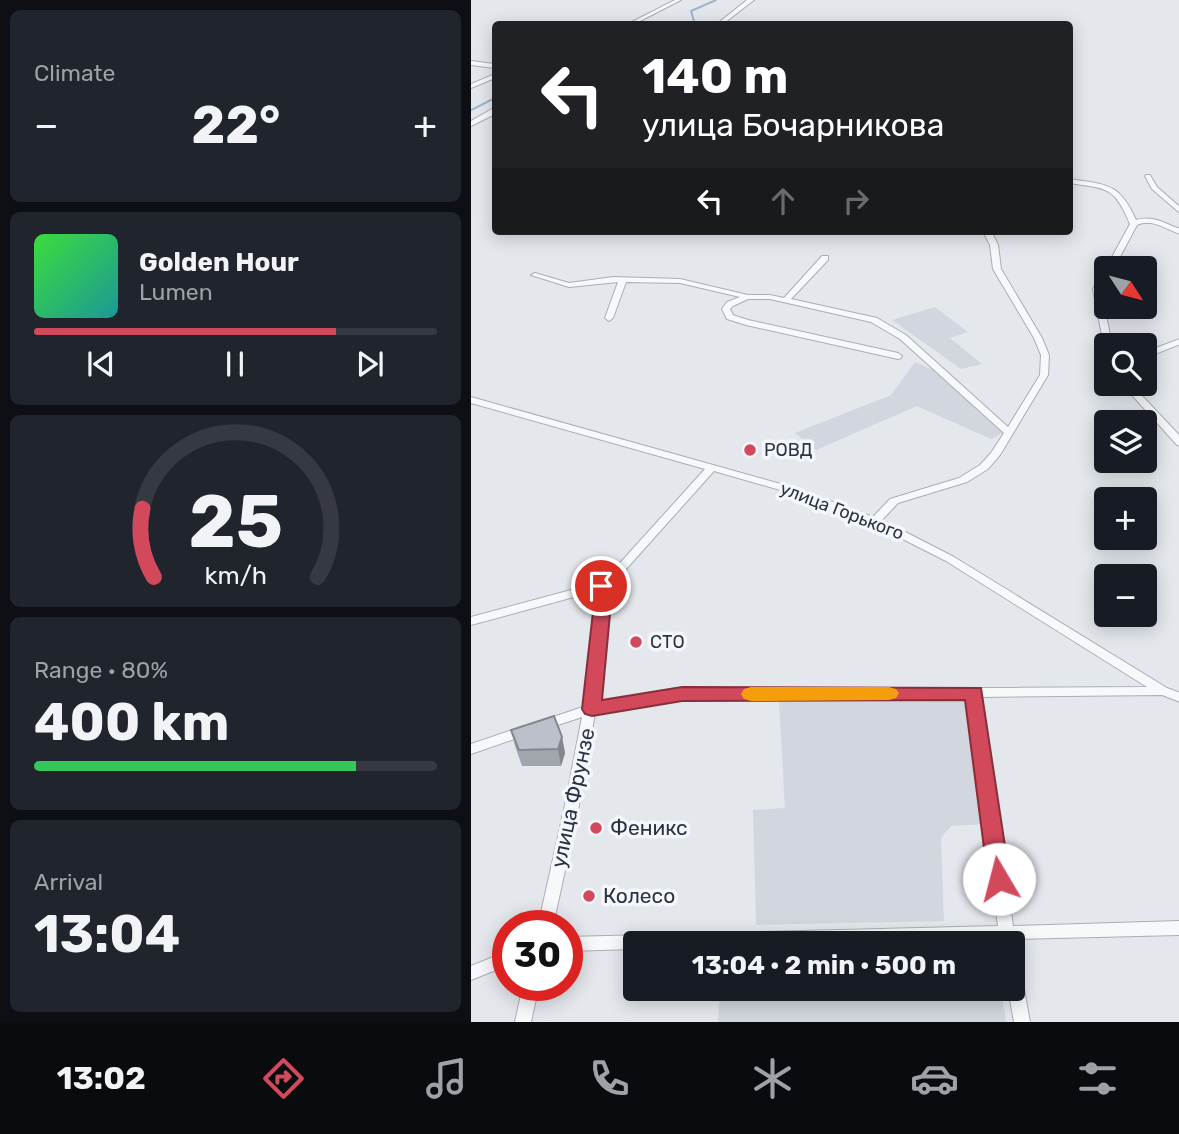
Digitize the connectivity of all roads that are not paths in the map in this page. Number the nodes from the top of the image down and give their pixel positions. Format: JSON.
{"nodes":[{"id":1,"x":679,"y":0,"type":"edge"},
{"id":2,"x":751,"y":0,"type":"edge"},
{"id":3,"x":636,"y":21,"type":"edge"},
{"id":4,"x":724,"y":21,"type":"edge"},
{"id":5,"x":471,"y":63,"type":"edge"},
{"id":6,"x":492,"y":66,"type":"edge"},
{"id":7,"x":492,"y":77,"type":"edge"},
{"id":8,"x":471,"y":86,"type":"edge"},
{"id":9,"x":492,"y":113,"type":"edge"},
{"id":10,"x":471,"y":124,"type":"edge"},
{"id":11,"x":1148,"y":176,"type":"dead end"},
{"id":12,"x":1073,"y":182,"type":"edge"},
{"id":13,"x":1179,"y":211,"type":"edge"},
{"id":14,"x":1134,"y":224,"type":"junction"},
{"id":15,"x":1179,"y":232,"type":"edge"},
{"id":16,"x":989,"y":235,"type":"edge"},
{"id":17,"x":1117,"y":256,"type":"edge"},
{"id":18,"x":825,"y":258,"type":"dead end"},
{"id":19,"x":535,"y":275,"type":"dead end"},
{"id":20,"x":623,"y":280,"type":"junction"},
{"id":21,"x":746,"y":297,"type":"junction"},
{"id":22,"x":786,"y":300,"type":"junction"},
{"id":23,"x":609,"y":318,"type":"dead end"},
{"id":24,"x":1179,"y":341,"type":"edge"},
{"id":25,"x":1157,"y":350,"type":"edge"},
{"id":26,"x":898,"y":356,"type":"dead end"},
{"id":27,"x":1137,"y":396,"type":"edge"},
{"id":28,"x":471,"y":400,"type":"edge"},
{"id":29,"x":1008,"y":432,"type":"junction"},
{"id":30,"x":1179,"y":443,"type":"edge"},
{"id":31,"x":712,"y":467,"type":"junction"},
{"id":32,"x":875,"y":521,"type":"junction"},
{"id":33,"x":601,"y":586,"type":"junction"},
{"id":34,"x":471,"y":621,"type":"edge"},
{"id":35,"x":1163,"y":691,"type":"junction"},
{"id":36,"x":974,"y":693,"type":"junction"},
{"id":37,"x":1179,"y":698,"type":"edge"},
{"id":38,"x":592,"y":709,"type":"junction"},
{"id":39,"x":471,"y":749,"type":"edge"},
{"id":40,"x":549,"y":910,"type":"edge"},
{"id":41,"x":1179,"y":928,"type":"edge"},
{"id":42,"x":1006,"y":931,"type":"edge"},
{"id":43,"x":1025,"y":937,"type":"edge"},
{"id":44,"x":623,"y":943,"type":"edge"},
{"id":45,"x":583,"y":944,"type":"edge"},
{"id":46,"x":492,"y":964,"type":"edge"},
{"id":47,"x":471,"y":973,"type":"edge"},
{"id":48,"x":528,"y":1001,"type":"edge"},
{"id":49,"x":1018,"y":1001,"type":"edge"},
{"id":50,"x":523,"y":1022,"type":"edge"},
{"id":51,"x":1022,"y":1022,"type":"edge"}],
"edges":[{"from":1,"to":3,"type":"street"},
{"from":2,"to":4,"type":"street"},
{"from":5,"to":6,"type":"street"},
{"from":7,"to":8,"type":"street"},
{"from":9,"to":10,"type":"street"},
{"from":11,"to":13,"type":"street"},
{"from":12,"to":14,"type":"street"},
{"from":14,"to":15,"type":"street"},
{"from":14,"to":17,"type":"street"},
{"from":16,"to":29,"type":"street"},
{"from":18,"to":22,"type":"street"},
{"from":19,"to":20,"type":"street"},
{"from":20,"to":21,"type":"street"},
{"from":20,"to":23,"type":"street"},
{"from":21,"to":22,"type":"street"},
{"from":21,"to":26,"type":"street"},
{"from":22,"to":29,"type":"street"},
{"from":24,"to":25,"type":"street"},
{"from":27,"to":30,"type":"street"},
{"from":28,"to":31,"type":"street","name":"улица Горького"},
{"from":29,"to":32,"type":"street"},
{"from":31,"to":32,"type":"street","name":"улица Горького"},
{"from":31,"to":33,"type":"street"},
{"from":32,"to":35,"type":"street","name":"улица Горького"},
{"from":33,"to":34,"type":"street"},
{"from":33,"to":38,"type":"street","name":"улица Фрунзе"},
{"from":35,"to":36,"type":"street"},
{"from":35,"to":37,"type":"street","name":"улица Горького"},
{"from":36,"to":38,"type":"street"},
{"from":36,"to":42,"type":"street"},
{"from":38,"to":39,"type":"street"},
{"from":38,"to":40,"type":"street","name":"улица Фрунзе"},
{"from":41,"to":43,"type":"street"},
{"from":44,"to":45,"type":"street"},
{"from":46,"to":47,"type":"street"},
{"from":48,"to":50,"type":"street"},
{"from":49,"to":51,"type":"street"}]}
